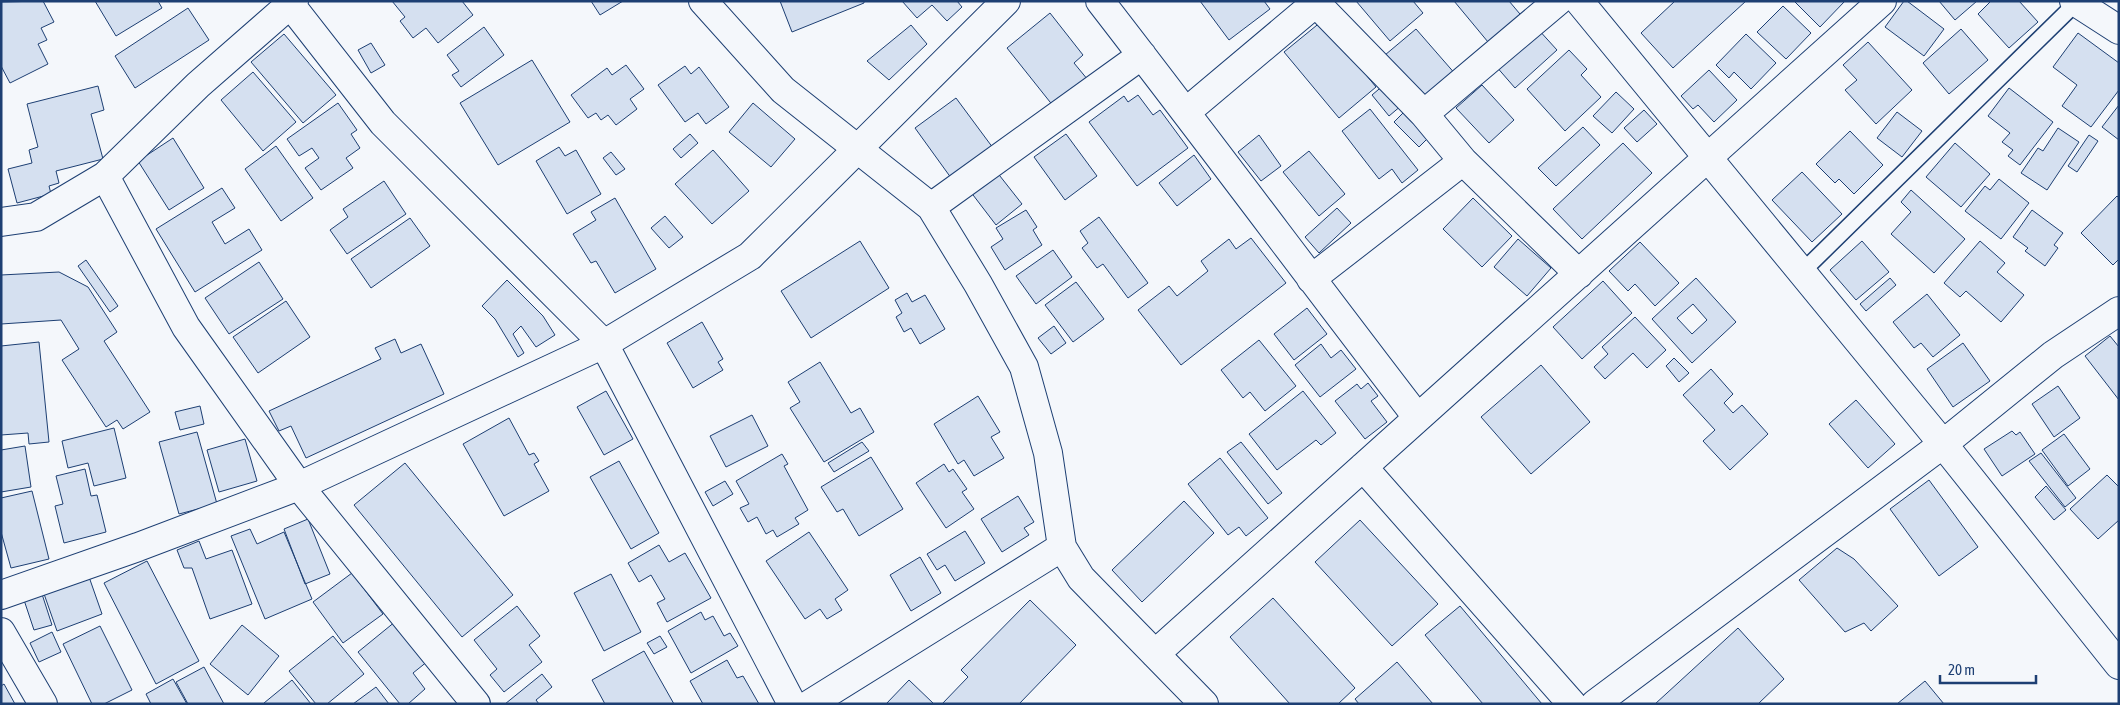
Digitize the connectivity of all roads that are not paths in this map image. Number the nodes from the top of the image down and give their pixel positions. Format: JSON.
{"nodes":[{"id":1,"x":703,"y":1,"type":"edge"},
{"id":2,"x":1006,"y":1,"type":"edge"},
{"id":3,"x":1100,"y":1,"type":"edge"},
{"id":4,"x":1558,"y":1,"type":"edge"},
{"id":5,"x":1580,"y":1,"type":"edge"},
{"id":6,"x":1882,"y":1,"type":"edge"},
{"id":7,"x":1317,"y":2,"type":"edge"},
{"id":8,"x":2075,"y":2,"type":"edge"},
{"id":9,"x":292,"y":3,"type":"edge"},
{"id":10,"x":2119,"y":30,"type":"edge"},
{"id":11,"x":1142,"y":55,"type":"junction"},
{"id":12,"x":1186,"y":112,"type":"junction"},
{"id":13,"x":1424,"y":114,"type":"junction"},
{"id":14,"x":858,"y":150,"type":"junction"},
{"id":15,"x":1708,"y":159,"type":"junction"},
{"id":16,"x":1463,"y":161,"type":"junction"},
{"id":17,"x":105,"y":176,"type":"junction"},
{"id":18,"x":930,"y":207,"type":"junction"},
{"id":19,"x":1,"y":222,"type":"edge"},
{"id":20,"x":1802,"y":273,"type":"junction"},
{"id":21,"x":1580,"y":274,"type":"junction"},
{"id":22,"x":1310,"y":279,"type":"junction"},
{"id":23,"x":2119,"y":311,"type":"edge"},
{"id":24,"x":604,"y":344,"type":"junction"},
{"id":25,"x":1417,"y":417,"type":"junction"},
{"id":26,"x":1943,"y":444,"type":"junction"},
{"id":27,"x":1363,"y":467,"type":"junction"},
{"id":28,"x":299,"y":486,"type":"junction"},
{"id":29,"x":1062,"y":546,"type":"junction"},
{"id":30,"x":1,"y":596,"type":"edge"},
{"id":31,"x":1,"y":632,"type":"edge"},
{"id":32,"x":1155,"y":654,"type":"junction"},
{"id":33,"x":2119,"y":664,"type":"edge"},
{"id":34,"x":42,"y":704,"type":"edge"},
{"id":35,"x":476,"y":704,"type":"edge"},
{"id":36,"x":792,"y":704,"type":"edge"},
{"id":37,"x":810,"y":704,"type":"edge"},
{"id":38,"x":1204,"y":704,"type":"edge"},
{"id":39,"x":1572,"y":704,"type":"edge"},
{"id":40,"x":1595,"y":704,"type":"edge"}],
"edges":[{"from":1,"to":14,"type":"street"},
{"from":2,"to":14,"type":"street"},
{"from":3,"to":11,"type":"street"},
{"from":4,"to":13,"type":"street"},
{"from":5,"to":15,"type":"street"},
{"from":6,"to":15,"type":"street"},
{"from":7,"to":12,"type":"street"},
{"from":7,"to":13,"type":"street"},
{"from":8,"to":10,"type":"street"},
{"from":8,"to":20,"type":"lane"},
{"from":9,"to":17,"type":"street"},
{"from":9,"to":24,"type":"street"},
{"from":11,"to":12,"type":"street"},
{"from":11,"to":18,"type":"street"},
{"from":12,"to":22,"type":"street"},
{"from":13,"to":16,"type":"street"},
{"from":14,"to":18,"type":"street"},
{"from":14,"to":24,"type":"street"},
{"from":15,"to":20,"type":"street"},
{"from":15,"to":21,"type":"street"},
{"from":16,"to":21,"type":"street"},
{"from":16,"to":22,"type":"street"},
{"from":17,"to":19,"type":"street"},
{"from":17,"to":28,"type":"street"},
{"from":18,"to":29,"type":"street"},
{"from":20,"to":26,"type":"street"},
{"from":21,"to":25,"type":"street"},
{"from":22,"to":25,"type":"street"},
{"from":23,"to":26,"type":"street"},
{"from":24,"to":28,"type":"street"},
{"from":24,"to":36,"type":"street"},
{"from":25,"to":27,"type":"street"},
{"from":26,"to":33,"type":"street"},
{"from":26,"to":40,"type":"street"},
{"from":27,"to":32,"type":"street"},
{"from":27,"to":39,"type":"street"},
{"from":28,"to":30,"type":"street"},
{"from":28,"to":35,"type":"street"},
{"from":29,"to":32,"type":"street"},
{"from":29,"to":37,"type":"street"},
{"from":31,"to":34,"type":"street"},
{"from":32,"to":38,"type":"street"}]}
